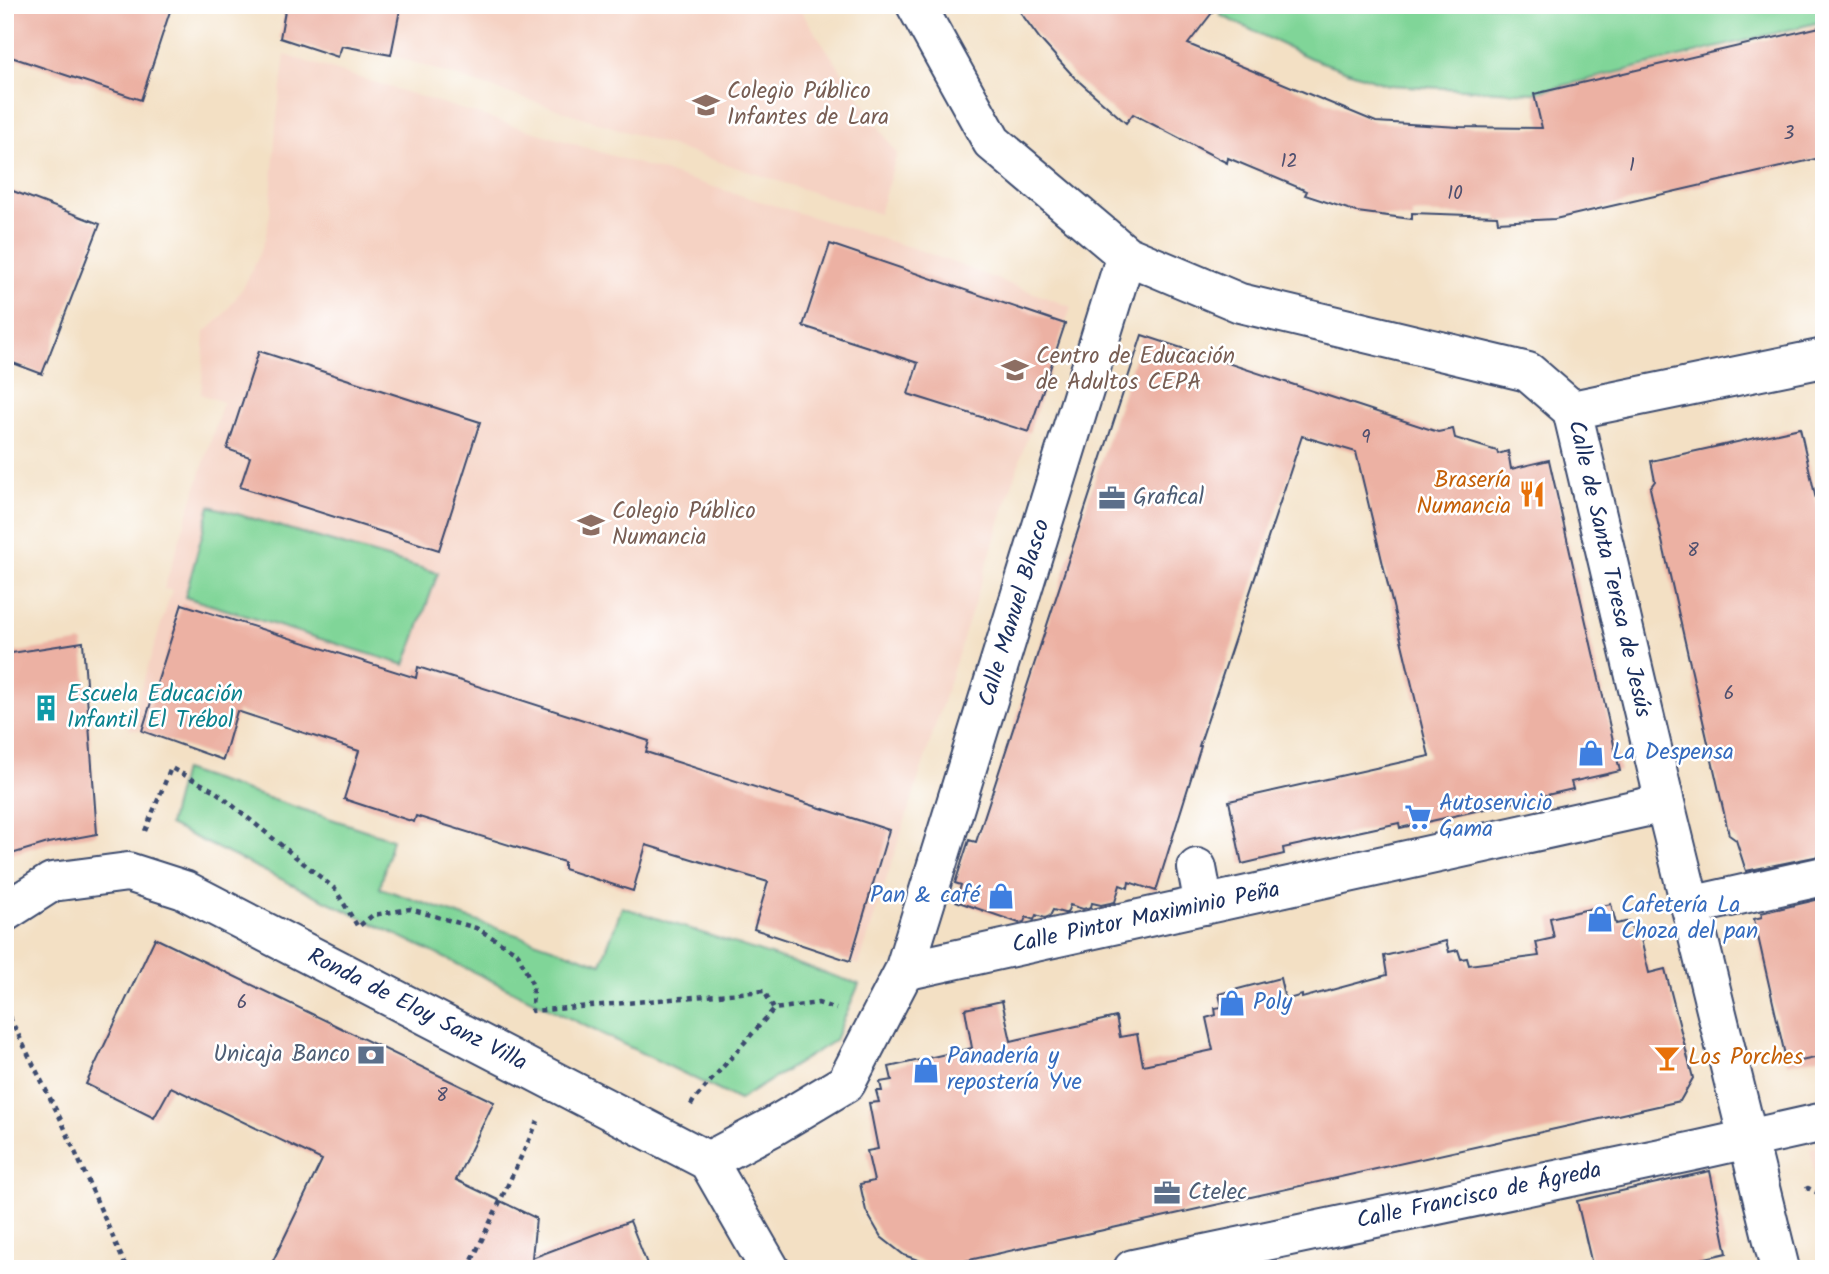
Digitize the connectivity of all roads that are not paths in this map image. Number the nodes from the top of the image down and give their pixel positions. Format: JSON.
{"nodes":[{"id":1,"x":916,"y":5,"type":"edge"},
{"id":2,"x":1126,"y":255,"type":"junction"},
{"id":3,"x":1824,"y":358,"type":"edge"},
{"id":4,"x":1572,"y":410,"type":"junction"},
{"id":5,"x":1665,"y":803,"type":"junction"},
{"id":6,"x":1824,"y":876,"type":"edge"},
{"id":7,"x":1690,"y":906,"type":"junction"},
{"id":8,"x":5,"y":912,"type":"edge"},
{"id":9,"x":904,"y":971,"type":"junction"},
{"id":10,"x":1824,"y":1122,"type":"edge"},
{"id":11,"x":1748,"y":1139,"type":"junction"},
{"id":12,"x":708,"y":1161,"type":"junction"},
{"id":13,"x":771,"y":1269,"type":"edge"},
{"id":14,"x":1133,"y":1269,"type":"edge"},
{"id":15,"x":1780,"y":1269,"type":"edge"}],
"edges":[{"from":1,"to":2,"type":"street","name":"Calle de Santa Teresa de Jesús"},
{"from":2,"to":4,"type":"street","name":"Calle de Santa Teresa de Jesús"},
{"from":2,"to":9,"type":"street","name":"Calle Manuel Blasco"},
{"from":3,"to":4,"type":"street"},
{"from":4,"to":5,"type":"street","name":"Calle de Santa Teresa de Jesús"},
{"from":5,"to":7,"type":"street","name":"Calle de Santa Teresa de Jesús"},
{"from":5,"to":9,"type":"street","name":"Calle Pintor Maximinio Peña"},
{"from":6,"to":7,"type":"street"},
{"from":7,"to":11,"type":"street","name":"Calle de Santa Teresa de Jesús"},
{"from":8,"to":12,"type":"street","name":"Ronda de Eloy Sanz Villa"},
{"from":9,"to":12,"type":"street"},
{"from":10,"to":11,"type":"street","name":"Calle Francisco de Ágreda"},
{"from":11,"to":14,"type":"street","name":"Calle Francisco de Ágreda"},
{"from":11,"to":15,"type":"street","name":"Calle de Santa Teresa de Jesús"},
{"from":12,"to":13,"type":"street"}]}
